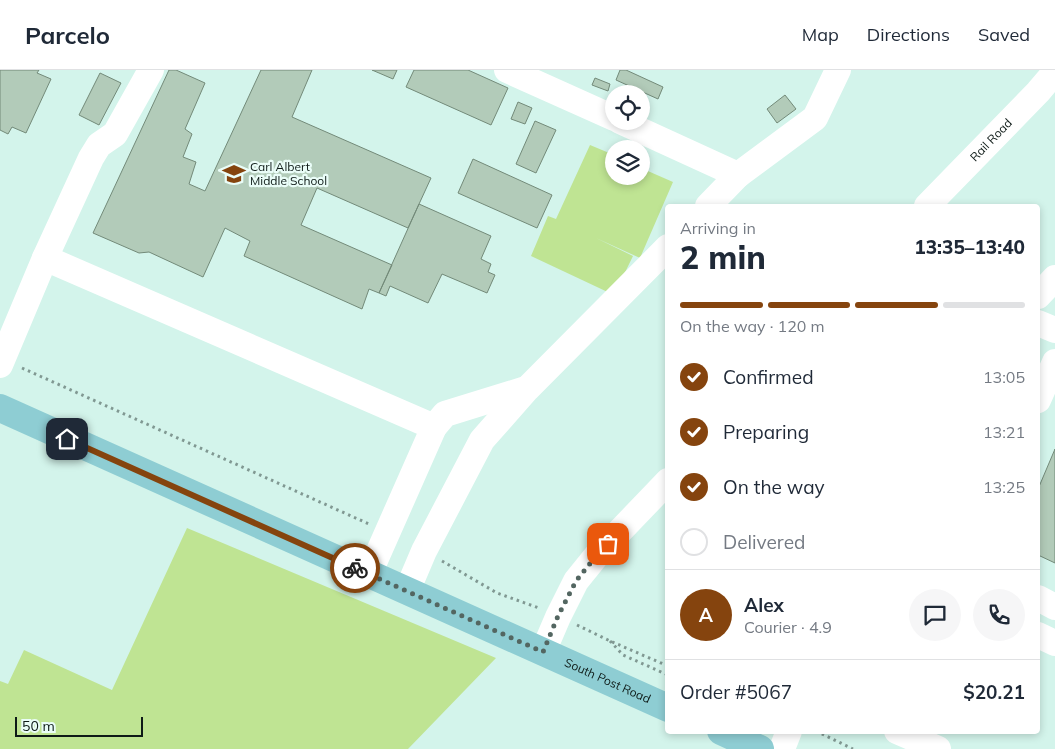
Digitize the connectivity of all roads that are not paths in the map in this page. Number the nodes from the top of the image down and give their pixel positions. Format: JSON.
{"nodes":[{"id":1,"x":151,"y":70,"type":"edge"},
{"id":2,"x":507,"y":70,"type":"edge"},
{"id":3,"x":838,"y":70,"type":"edge"},
{"id":4,"x":1055,"y":72,"type":"edge"},
{"id":5,"x":605,"y":114,"type":"edge"},
{"id":6,"x":640,"y":130,"type":"edge"},
{"id":7,"x":738,"y":175,"type":"junction"},
{"id":8,"x":710,"y":204,"type":"edge"},
{"id":9,"x":930,"y":204,"type":"edge"},
{"id":10,"x":665,"y":250,"type":"edge"},
{"id":11,"x":46,"y":258,"type":"junction"},
{"id":12,"x":1055,"y":278,"type":"edge"},
{"id":13,"x":1040,"y":294,"type":"edge"},
{"id":14,"x":1040,"y":324,"type":"edge"},
{"id":15,"x":1055,"y":330,"type":"edge"},
{"id":16,"x":1055,"y":362,"type":"edge"},
{"id":17,"x":8,"y":366,"type":"edge"},
{"id":18,"x":527,"y":389,"type":"junction"},
{"id":19,"x":1040,"y":396,"type":"edge"},
{"id":20,"x":0,"y":408,"type":"edge"},
{"id":21,"x":434,"y":427,"type":"junction"},
{"id":22,"x":665,"y":484,"type":"edge"},
{"id":23,"x":369,"y":574,"type":"junction"},
{"id":24,"x":407,"y":591,"type":"junction"},
{"id":25,"x":1040,"y":599,"type":"edge"},
{"id":26,"x":1055,"y":607,"type":"edge"},
{"id":27,"x":1040,"y":636,"type":"edge"},
{"id":28,"x":1055,"y":643,"type":"edge"},
{"id":29,"x":543,"y":652,"type":"junction"},
{"id":30,"x":665,"y":707,"type":"edge"},
{"id":31,"x":727,"y":734,"type":"edge"},
{"id":32,"x":788,"y":734,"type":"edge"},
{"id":33,"x":904,"y":734,"type":"edge"},
{"id":34,"x":760,"y":749,"type":"edge"},
{"id":35,"x":782,"y":749,"type":"edge"},
{"id":36,"x":938,"y":749,"type":"edge"}],
"edges":[{"from":1,"to":11,"type":"street"},
{"from":2,"to":5,"type":"street"},
{"from":3,"to":7,"type":"street"},
{"from":4,"to":9,"type":"street","name":"Rail Road"},
{"from":6,"to":7,"type":"street"},
{"from":7,"to":8,"type":"street"},
{"from":10,"to":18,"type":"street"},
{"from":11,"to":17,"type":"street"},
{"from":11,"to":21,"type":"street"},
{"from":12,"to":13,"type":"street"},
{"from":14,"to":15,"type":"street"},
{"from":16,"to":19,"type":"street"},
{"from":18,"to":21,"type":"street"},
{"from":18,"to":24,"type":"street"},
{"from":20,"to":23,"type":"main road","name":"South Post Road"},
{"from":21,"to":23,"type":"street"},
{"from":22,"to":29,"type":"street"},
{"from":23,"to":24,"type":"main road","name":"South Post Road"},
{"from":24,"to":29,"type":"main road","name":"South Post Road"},
{"from":25,"to":26,"type":"street"},
{"from":27,"to":28,"type":"street"},
{"from":29,"to":30,"type":"main road","name":"South Post Road"},
{"from":31,"to":34,"type":"main road"},
{"from":32,"to":35,"type":"street"},
{"from":33,"to":36,"type":"street"}]}
